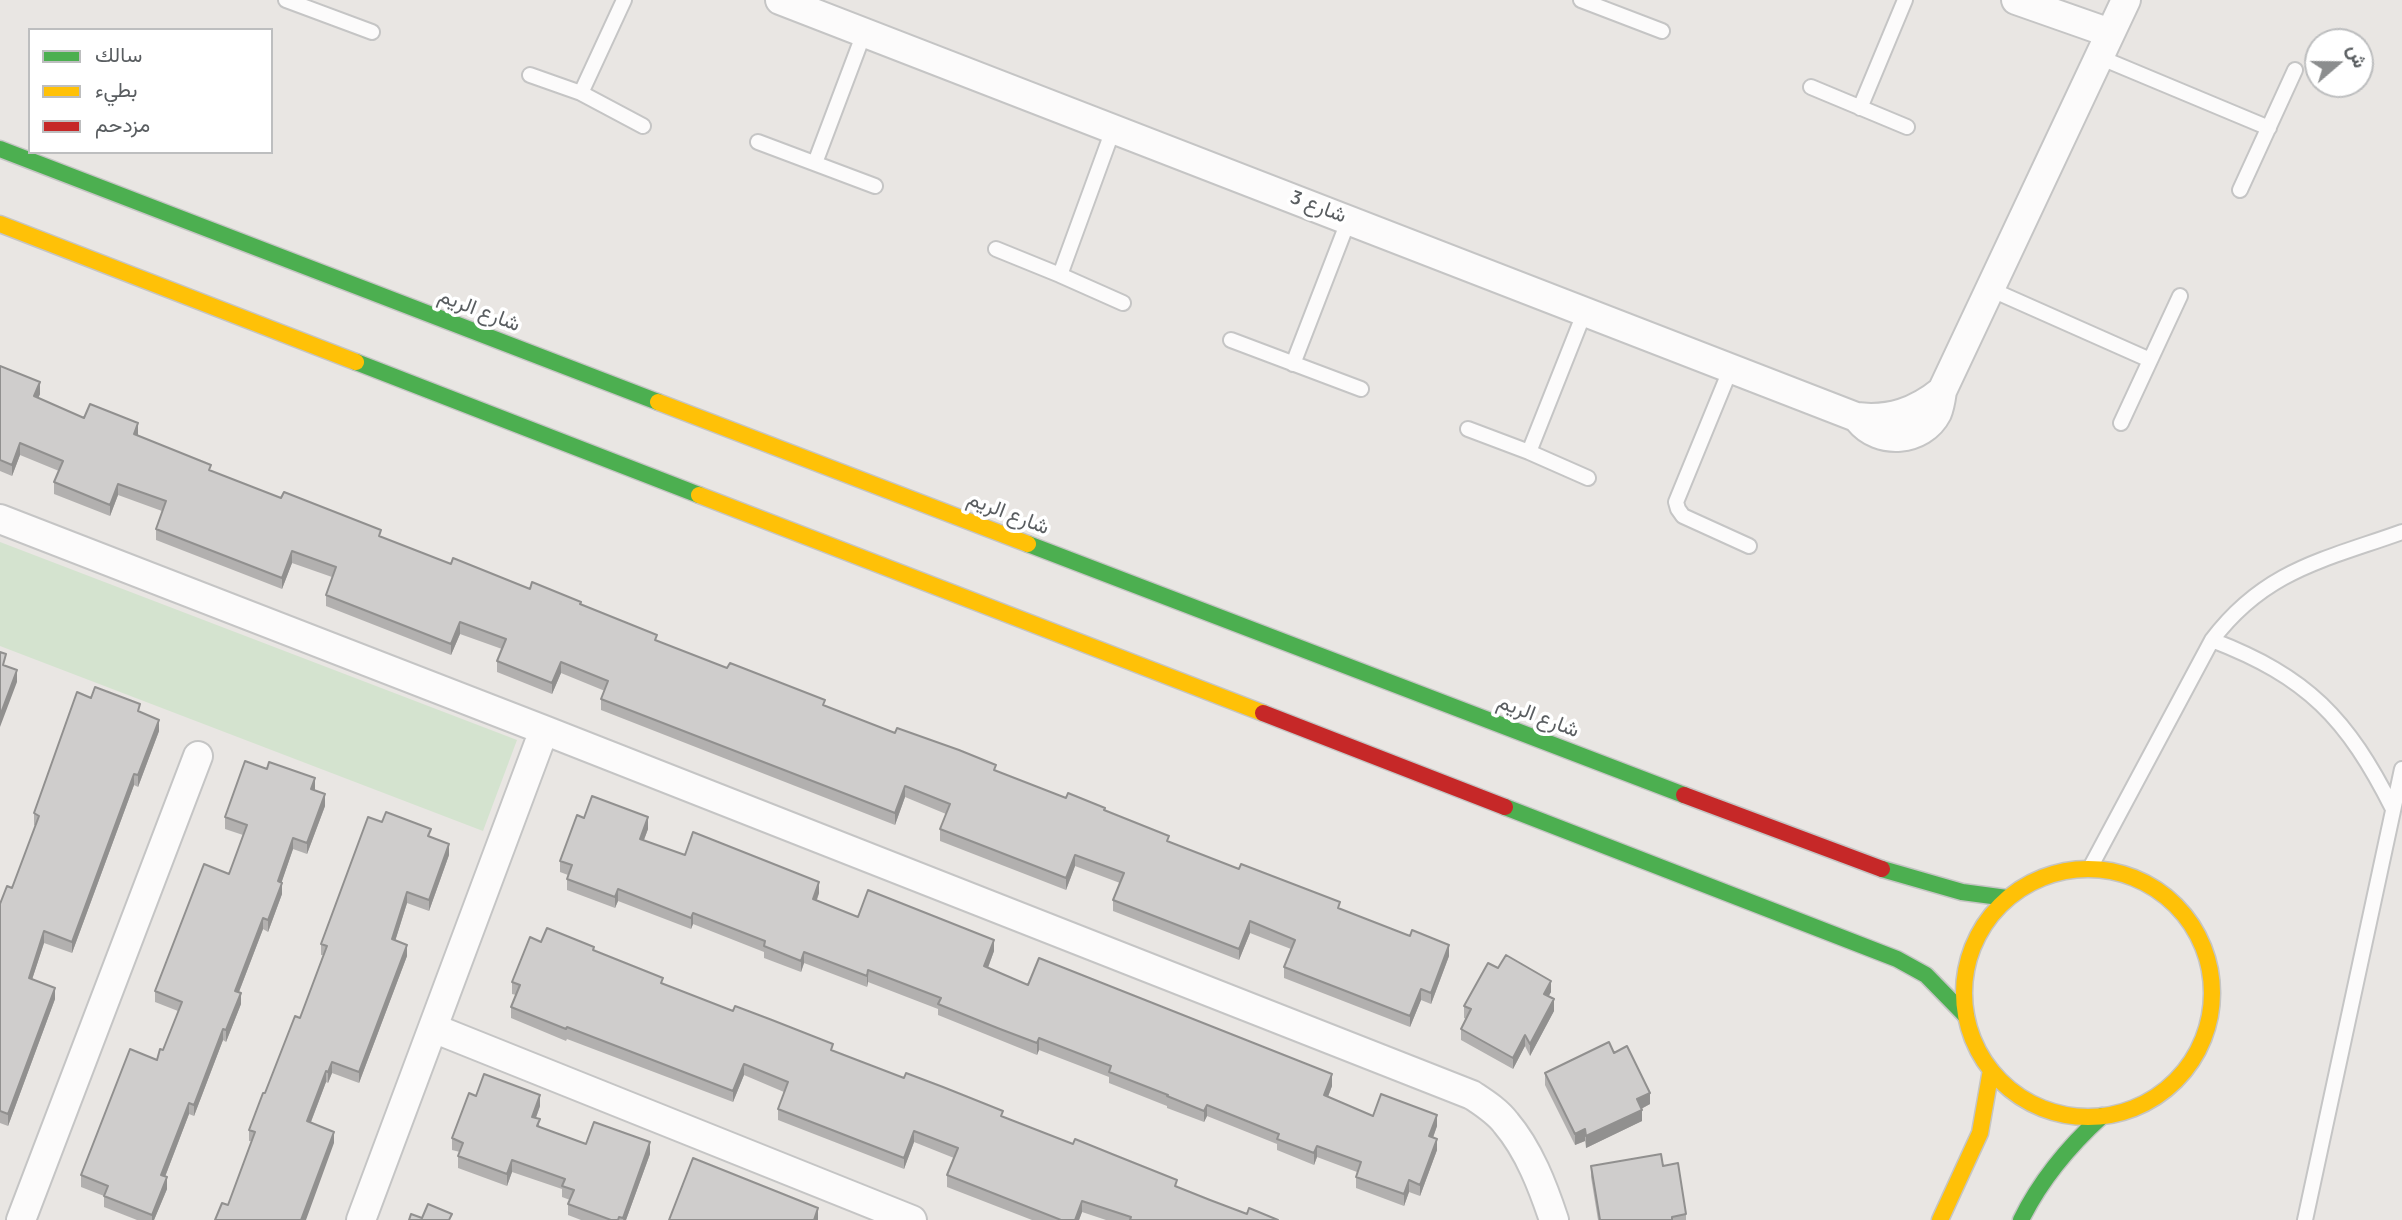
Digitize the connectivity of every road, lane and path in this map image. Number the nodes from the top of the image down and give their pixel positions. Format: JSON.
{"nodes":[{"id":1,"x":286,"y":0,"type":"edge"},
{"id":2,"x":624,"y":0,"type":"edge"},
{"id":3,"x":780,"y":0,"type":"edge"},
{"id":4,"x":1581,"y":0,"type":"edge"},
{"id":5,"x":1624,"y":0,"type":"edge"},
{"id":6,"x":1905,"y":0,"type":"edge"},
{"id":7,"x":2016,"y":0,"type":"edge"},
{"id":8,"x":2126,"y":0,"type":"edge"},
{"id":9,"x":322,"y":6,"type":"edge"},
{"id":10,"x":1618,"y":15,"type":"junction"},
{"id":11,"x":372,"y":32,"type":"dead end"},
{"id":12,"x":1662,"y":32,"type":"dead end"},
{"id":13,"x":864,"y":33,"type":"junction"},
{"id":14,"x":2104,"y":45,"type":"junction"},
{"id":15,"x":2295,"y":70,"type":"dead end"},
{"id":16,"x":530,"y":75,"type":"dead end"},
{"id":17,"x":1811,"y":87,"type":"dead end"},
{"id":18,"x":581,"y":93,"type":"junction"},
{"id":19,"x":1860,"y":108,"type":"junction"},
{"id":20,"x":643,"y":126,"type":"dead end"},
{"id":21,"x":1114,"y":127,"type":"junction"},
{"id":22,"x":1907,"y":127,"type":"dead end"},
{"id":23,"x":2269,"y":128,"type":"junction"},
{"id":24,"x":758,"y":142,"type":"dead end"},
{"id":25,"x":0,"y":149,"type":"edge"},
{"id":26,"x":815,"y":163,"type":"junction"},
{"id":27,"x":875,"y":186,"type":"dead end"},
{"id":28,"x":2240,"y":190,"type":"dead end"},
{"id":29,"x":1349,"y":219,"type":"junction"},
{"id":30,"x":0,"y":224,"type":"edge"},
{"id":31,"x":996,"y":249,"type":"dead end"},
{"id":32,"x":1060,"y":275,"type":"junction"},
{"id":33,"x":1990,"y":289,"type":"junction"},
{"id":34,"x":2180,"y":296,"type":"dead end"},
{"id":35,"x":1123,"y":303,"type":"dead end"},
{"id":36,"x":1585,"y":311,"type":"junction"},
{"id":37,"x":1231,"y":340,"type":"dead end"},
{"id":38,"x":2150,"y":360,"type":"junction"},
{"id":39,"x":1293,"y":364,"type":"junction"},
{"id":40,"x":1731,"y":368,"type":"junction"},
{"id":41,"x":1362,"y":389,"type":"dead end"},
{"id":42,"x":2121,"y":423,"type":"dead end"},
{"id":43,"x":1468,"y":429,"type":"dead end"},
{"id":44,"x":1530,"y":452,"type":"junction"},
{"id":45,"x":1588,"y":478,"type":"dead end"},
{"id":46,"x":0,"y":519,"type":"edge"},
{"id":47,"x":2402,"y":532,"type":"edge"},
{"id":48,"x":1749,"y":546,"type":"dead end"},
{"id":49,"x":2212,"y":640,"type":"junction"},
{"id":50,"x":544,"y":730,"type":"junction"},
{"id":51,"x":198,"y":756,"type":"dead end"},
{"id":52,"x":2402,"y":769,"type":"edge"},
{"id":53,"x":2393,"y":809,"type":"junction"},
{"id":54,"x":2090,"y":867,"type":"junction"},
{"id":55,"x":2007,"y":898,"type":"junction"},
{"id":56,"x":1966,"y":1016,"type":"junction"},
{"id":57,"x":433,"y":1028,"type":"junction"},
{"id":58,"x":1991,"y":1070,"type":"junction"},
{"id":59,"x":2102,"y":1116,"type":"junction"},
{"id":60,"x":21,"y":1220,"type":"edge"},
{"id":61,"x":361,"y":1220,"type":"edge"},
{"id":62,"x":912,"y":1220,"type":"edge"},
{"id":63,"x":1554,"y":1220,"type":"edge"},
{"id":64,"x":1940,"y":1220,"type":"edge"},
{"id":65,"x":2021,"y":1220,"type":"edge"},
{"id":66,"x":2305,"y":1220,"type":"edge"}],
"edges":[{"from":1,"to":9,"type":"lane"},
{"from":2,"to":18,"type":"lane"},
{"from":3,"to":13,"type":"street","name":"شارع 3"},
{"from":4,"to":10,"type":"lane"},
{"from":5,"to":10,"type":"lane"},
{"from":6,"to":19,"type":"lane"},
{"from":7,"to":14,"type":"street"},
{"from":8,"to":14,"type":"street"},
{"from":9,"to":11,"type":"lane"},
{"from":10,"to":12,"type":"lane"},
{"from":13,"to":21,"type":"street","name":"شارع 3"},
{"from":13,"to":26,"type":"lane"},
{"from":14,"to":23,"type":"lane"},
{"from":14,"to":33,"type":"street"},
{"from":15,"to":23,"type":"lane"},
{"from":16,"to":18,"type":"lane"},
{"from":17,"to":19,"type":"lane"},
{"from":18,"to":20,"type":"lane"},
{"from":19,"to":22,"type":"lane"},
{"from":21,"to":29,"type":"street","name":"شارع 3"},
{"from":21,"to":32,"type":"lane"},
{"from":23,"to":28,"type":"lane"},
{"from":24,"to":26,"type":"lane"},
{"from":25,"to":55,"type":"street","name":"شارع الريم"},
{"from":26,"to":27,"type":"lane"},
{"from":29,"to":36,"type":"street","name":"شارع 3"},
{"from":29,"to":39,"type":"lane"},
{"from":30,"to":56,"type":"street"},
{"from":31,"to":32,"type":"lane"},
{"from":32,"to":35,"type":"lane"},
{"from":33,"to":38,"type":"lane"},
{"from":33,"to":40,"type":"street","name":"شارع 3"},
{"from":34,"to":38,"type":"lane"},
{"from":36,"to":40,"type":"street","name":"شارع 3"},
{"from":36,"to":44,"type":"lane"},
{"from":37,"to":39,"type":"lane"},
{"from":38,"to":42,"type":"lane"},
{"from":39,"to":41,"type":"lane"},
{"from":40,"to":48,"type":"lane"},
{"from":43,"to":44,"type":"lane"},
{"from":44,"to":45,"type":"lane"},
{"from":46,"to":50,"type":"street"},
{"from":47,"to":49,"type":"lane"},
{"from":49,"to":53,"type":"lane"},
{"from":49,"to":54,"type":"lane"},
{"from":50,"to":57,"type":"street"},
{"from":50,"to":63,"type":"street"},
{"from":51,"to":60,"type":"street"},
{"from":52,"to":53,"type":"lane"},
{"from":53,"to":66,"type":"lane"},
{"from":54,"to":55,"type":"street"},
{"from":54,"to":59,"type":"street"},
{"from":55,"to":56,"type":"street"},
{"from":56,"to":58,"type":"street"},
{"from":57,"to":61,"type":"street"},
{"from":57,"to":62,"type":"street"},
{"from":58,"to":59,"type":"street"},
{"from":58,"to":64,"type":"street"},
{"from":59,"to":65,"type":"street"}]}
